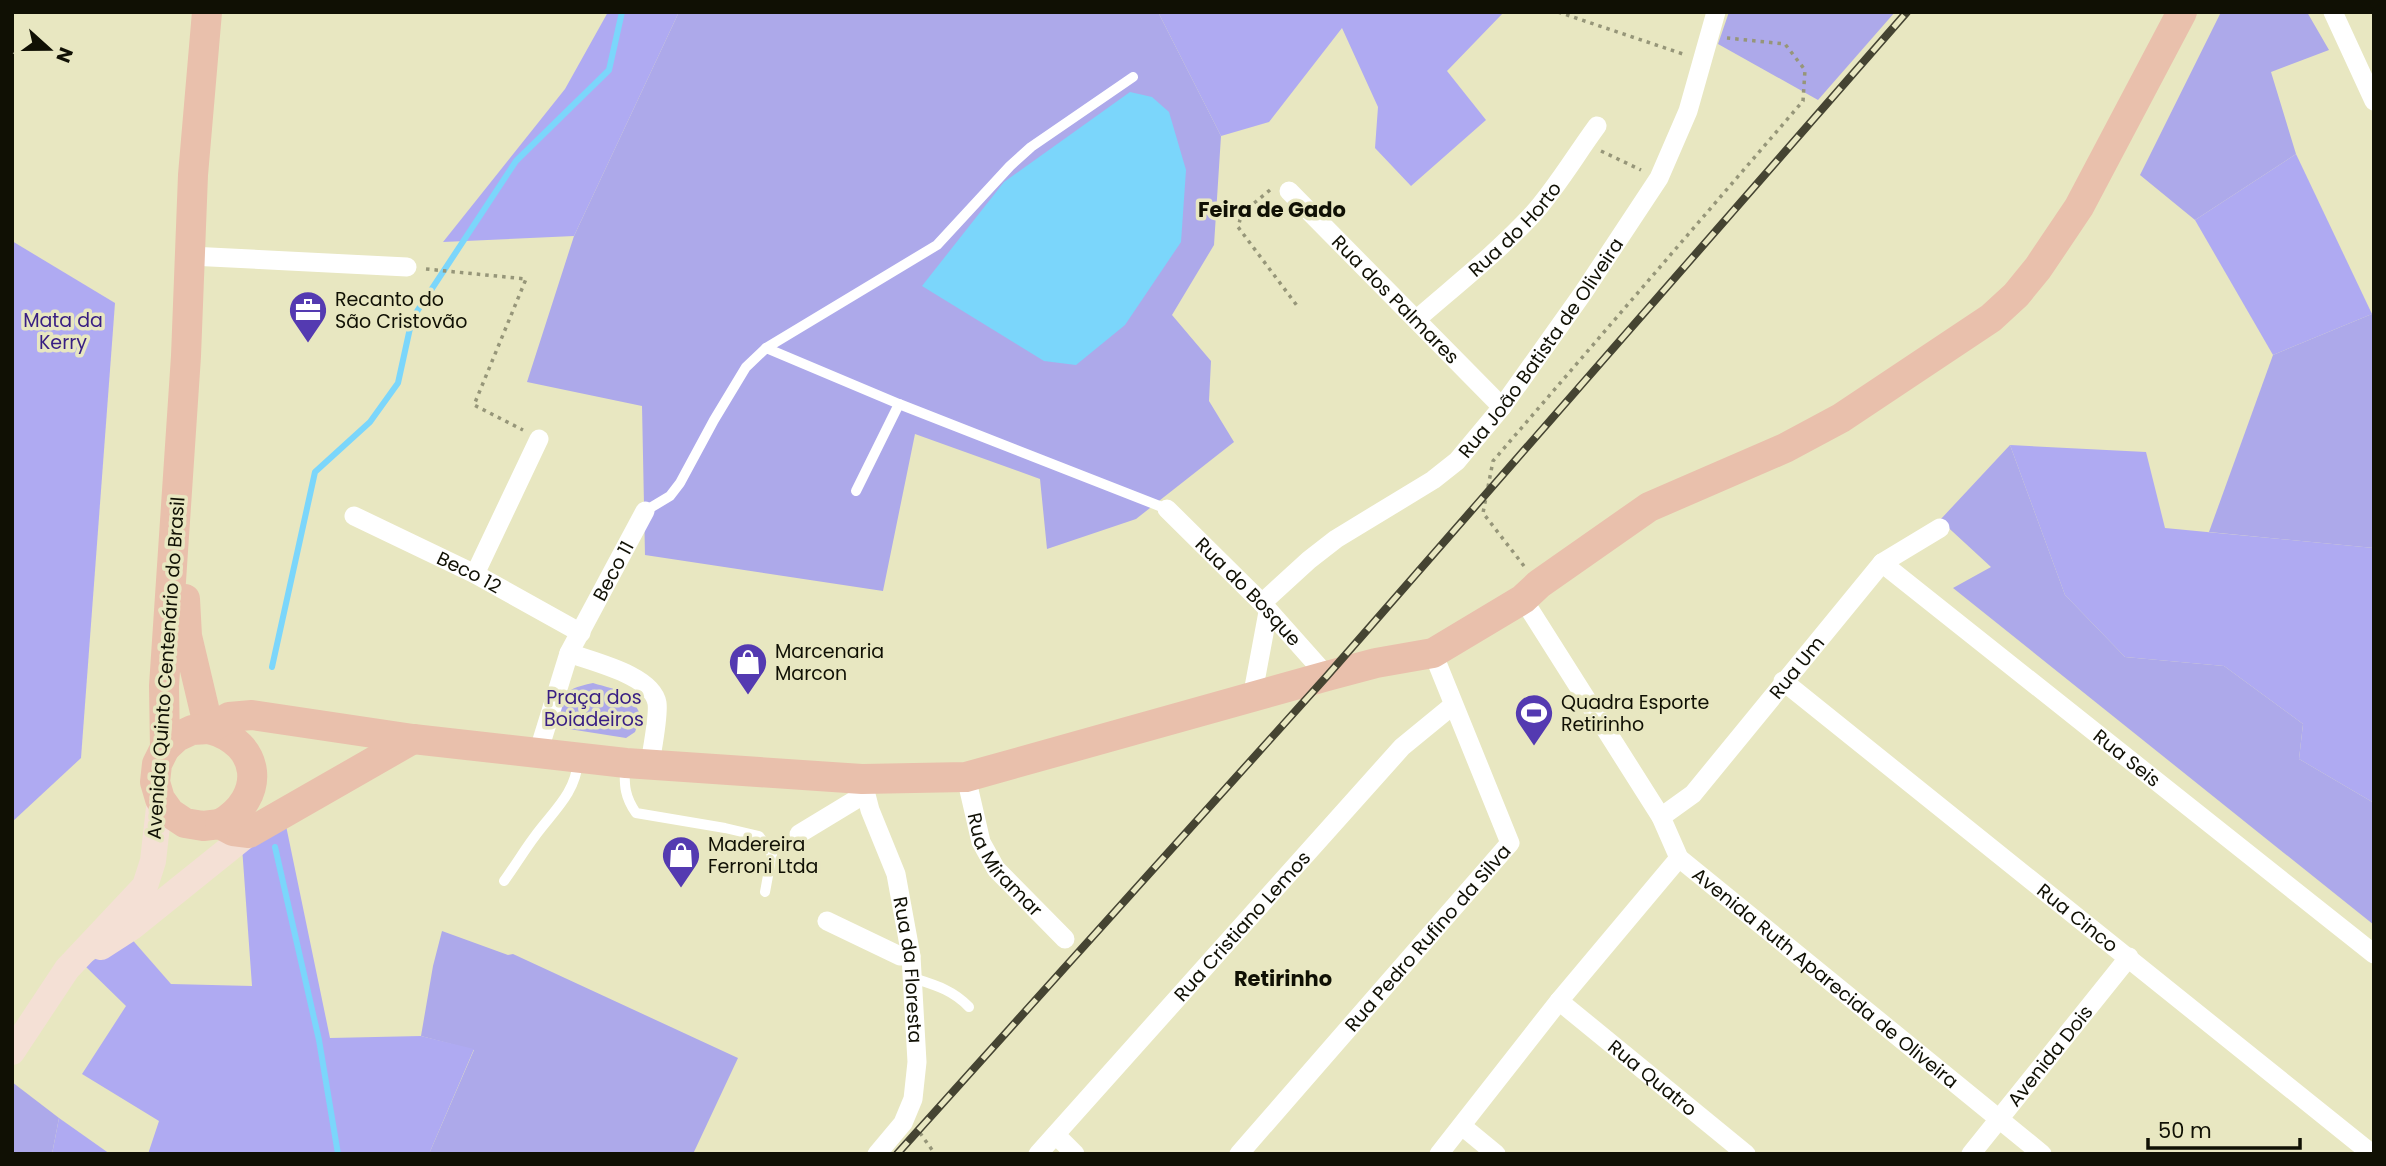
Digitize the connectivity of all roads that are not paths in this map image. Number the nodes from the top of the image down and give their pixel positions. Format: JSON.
{"nodes":[{"id":1,"x":207,"y":12,"type":"edge"},
{"id":2,"x":1716,"y":12,"type":"edge"},
{"id":3,"x":2182,"y":12,"type":"edge"},
{"id":4,"x":2333,"y":12,"type":"edge"},
{"id":5,"x":1133,"y":77,"type":"dead end"},
{"id":6,"x":2374,"y":101,"type":"edge"},
{"id":7,"x":1597,"y":126,"type":"dead end"},
{"id":8,"x":1289,"y":191,"type":"road end"},
{"id":9,"x":190,"y":256,"type":"junction"},
{"id":10,"x":407,"y":267,"type":"road end"},
{"id":11,"x":1417,"y":319,"type":"junction"},
{"id":12,"x":766,"y":348,"type":"junction"},
{"id":13,"x":898,"y":404,"type":"junction"},
{"id":14,"x":1502,"y":407,"type":"junction"},
{"id":15,"x":539,"y":439,"type":"road end"},
{"id":16,"x":179,"y":462,"type":"junction"},
{"id":17,"x":856,"y":491,"type":"dead end"},
{"id":18,"x":1167,"y":509,"type":"joint"},
{"id":19,"x":645,"y":510,"type":"joint"},
{"id":20,"x":354,"y":516,"type":"dead end"},
{"id":21,"x":1940,"y":528,"type":"dead end"},
{"id":22,"x":1882,"y":563,"type":"junction"},
{"id":23,"x":475,"y":574,"type":"junction"},
{"id":24,"x":1531,"y":592,"type":"junction"},
{"id":25,"x":1265,"y":607,"type":"junction"},
{"id":26,"x":581,"y":633,"type":"junction"},
{"id":27,"x":569,"y":653,"type":"junction"},
{"id":28,"x":1433,"y":653,"type":"junction"},
{"id":29,"x":1327,"y":676,"type":"junction"},
{"id":30,"x":196,"y":678,"type":"junction"},
{"id":31,"x":1783,"y":681,"type":"junction"},
{"id":32,"x":1252,"y":698,"type":"junction"},
{"id":33,"x":1452,"y":706,"type":"junction"},
{"id":34,"x":252,"y":715,"type":"junction"},
{"id":35,"x":209,"y":729,"type":"junction"},
{"id":36,"x":413,"y":739,"type":"junction"},
{"id":37,"x":165,"y":748,"type":"junction"},
{"id":38,"x":538,"y":753,"type":"junction"},
{"id":39,"x":579,"y":757,"type":"junction"},
{"id":40,"x":638,"y":763,"type":"junction"},
{"id":41,"x":966,"y":777,"type":"junction"},
{"id":42,"x":863,"y":787,"type":"junction"},
{"id":43,"x":160,"y":799,"type":"junction"},
{"id":44,"x":1661,"y":817,"type":"junction"},
{"id":45,"x":220,"y":824,"type":"junction"},
{"id":46,"x":249,"y":833,"type":"junction"},
{"id":47,"x":799,"y":834,"type":"dead end"},
{"id":48,"x":1679,"y":858,"type":"junction"},
{"id":49,"x":208,"y":866,"type":"junction"},
{"id":50,"x":504,"y":881,"type":"dead end"},
{"id":51,"x":765,"y":892,"type":"dead end"},
{"id":52,"x":827,"y":921,"type":"dead end"},
{"id":53,"x":1065,"y":939,"type":"dead end"},
{"id":54,"x":2374,"y":954,"type":"edge"},
{"id":55,"x":911,"y":956,"type":"junction"},
{"id":56,"x":2129,"y":957,"type":"junction"},
{"id":57,"x":67,"y":970,"type":"junction"},
{"id":58,"x":913,"y":978,"type":"junction"},
{"id":59,"x":1559,"y":1002,"type":"junction"},
{"id":60,"x":969,"y":1007,"type":"dead end"},
{"id":61,"x":12,"y":1052,"type":"edge"},
{"id":62,"x":1999,"y":1118,"type":"junction"},
{"id":63,"x":1462,"y":1126,"type":"junction"},
{"id":64,"x":1056,"y":1135,"type":"junction"},
{"id":65,"x":877,"y":1154,"type":"edge"},
{"id":66,"x":1038,"y":1154,"type":"edge"},
{"id":67,"x":1075,"y":1154,"type":"edge"},
{"id":68,"x":1239,"y":1154,"type":"edge"},
{"id":69,"x":1439,"y":1154,"type":"edge"},
{"id":70,"x":1496,"y":1154,"type":"edge"},
{"id":71,"x":1746,"y":1154,"type":"edge"},
{"id":72,"x":1971,"y":1154,"type":"edge"},
{"id":73,"x":2042,"y":1154,"type":"edge"},
{"id":74,"x":2372,"y":1154,"type":"edge"}],
"edges":[{"from":1,"to":9,"type":"main road","name":"Avenida Quinto Centenário do Brasil"},
{"from":2,"to":14,"type":"street","name":"Rua João Batista de Oliveira"},
{"from":3,"to":24,"type":"main road"},
{"from":4,"to":6,"type":"street"},
{"from":5,"to":12,"type":"lane"},
{"from":7,"to":11,"type":"street","name":"Rua do Horto"},
{"from":8,"to":11,"type":"street","name":"Rua dos Palmares"},
{"from":9,"to":10,"type":"street"},
{"from":9,"to":16,"type":"main road","name":"Avenida Quinto Centenário do Brasil"},
{"from":11,"to":14,"type":"street","name":"Rua dos Palmares"},
{"from":12,"to":13,"type":"lane"},
{"from":12,"to":19,"type":"lane"},
{"from":13,"to":17,"type":"lane"},
{"from":13,"to":18,"type":"lane"},
{"from":14,"to":25,"type":"street","name":"Rua João Batista de Oliveira"},
{"from":15,"to":23,"type":"street"},
{"from":16,"to":30,"type":"main road","name":"Avenida Quinto Centenário do Brasil"},
{"from":16,"to":37,"type":"main road","name":"Avenida Quinto Centenário do Brasil"},
{"from":18,"to":25,"type":"street","name":"Rua do Bosque"},
{"from":19,"to":26,"type":"street","name":"Beco 11"},
{"from":20,"to":23,"type":"street","name":"Beco 12"},
{"from":21,"to":22,"type":"street","name":"Rua Um"},
{"from":22,"to":31,"type":"street","name":"Rua Um"},
{"from":22,"to":54,"type":"street","name":"Rua Seis"},
{"from":23,"to":26,"type":"street","name":"Beco 12"},
{"from":24,"to":28,"type":"main road"},
{"from":24,"to":44,"type":"street","name":"Avenida Ruth Aparecida de Oliveira"},
{"from":25,"to":29,"type":"street","name":"Rua do Bosque"},
{"from":25,"to":32,"type":"street"},
{"from":26,"to":27,"type":"street","name":"Beco 11"},
{"from":27,"to":38,"type":"street","name":"Beco 11"},
{"from":27,"to":40,"type":"street"},
{"from":28,"to":29,"type":"main road"},
{"from":28,"to":33,"type":"street","name":"Rua Pedro Rufino da Silva"},
{"from":29,"to":32,"type":"main road"},
{"from":30,"to":34,"type":"main road"},
{"from":30,"to":35,"type":"main road","name":"Avenida Quinto Centenário do Brasil"},
{"from":31,"to":44,"type":"street","name":"Rua Um"},
{"from":31,"to":56,"type":"street","name":"Rua Cinco"},
{"from":32,"to":41,"type":"main road"},
{"from":33,"to":64,"type":"street","name":"Rua Cristiano Lemos"},
{"from":33,"to":68,"type":"street","name":"Rua Pedro Rufino da Silva"},
{"from":34,"to":35,"type":"main road"},
{"from":34,"to":36,"type":"main road"},
{"from":35,"to":37,"type":"main road"},
{"from":35,"to":45,"type":"main road"},
{"from":36,"to":38,"type":"main road"},
{"from":36,"to":46,"type":"main road"},
{"from":37,"to":43,"type":"main road","name":"Avenida Quinto Centenário do Brasil"},
{"from":38,"to":39,"type":"main road"},
{"from":39,"to":40,"type":"main road"},
{"from":39,"to":50,"type":"lane"},
{"from":40,"to":42,"type":"main road"},
{"from":40,"to":51,"type":"lane"},
{"from":41,"to":42,"type":"main road"},
{"from":41,"to":53,"type":"street","name":"Rua Miramar"},
{"from":42,"to":47,"type":"street"},
{"from":42,"to":55,"type":"street","name":"Rua da Floresta"},
{"from":43,"to":45,"type":"main road"},
{"from":43,"to":57,"type":"street","name":"Avenida Quinto Centenário do Brasil"},
{"from":44,"to":48,"type":"street","name":"Avenida Ruth Aparecida de Oliveira"},
{"from":45,"to":46,"type":"main road"},
{"from":45,"to":49,"type":"street"},
{"from":46,"to":49,"type":"street","name":"Avenida Quinto Centenário do Brasil"},
{"from":48,"to":59,"type":"street"},
{"from":48,"to":62,"type":"street","name":"Avenida Ruth Aparecida de Oliveira"},
{"from":49,"to":57,"type":"street","name":"Avenida Quinto Centenário do Brasil"},
{"from":52,"to":55,"type":"street"},
{"from":55,"to":58,"type":"street","name":"Rua da Floresta"},
{"from":56,"to":62,"type":"street","name":"Avenida Dois"},
{"from":56,"to":74,"type":"street","name":"Rua Cinco"},
{"from":57,"to":61,"type":"street","name":"Avenida Quinto Centenário do Brasil"},
{"from":58,"to":60,"type":"lane"},
{"from":58,"to":65,"type":"street","name":"Rua da Floresta"},
{"from":59,"to":63,"type":"street"},
{"from":59,"to":71,"type":"street","name":"Rua Quatro"},
{"from":62,"to":72,"type":"street","name":"Avenida Dois"},
{"from":62,"to":73,"type":"street","name":"Avenida Ruth Aparecida de Oliveira"},
{"from":63,"to":69,"type":"street"},
{"from":63,"to":70,"type":"street"},
{"from":64,"to":66,"type":"street","name":"Rua Cristiano Lemos"},
{"from":64,"to":67,"type":"street"}]}
